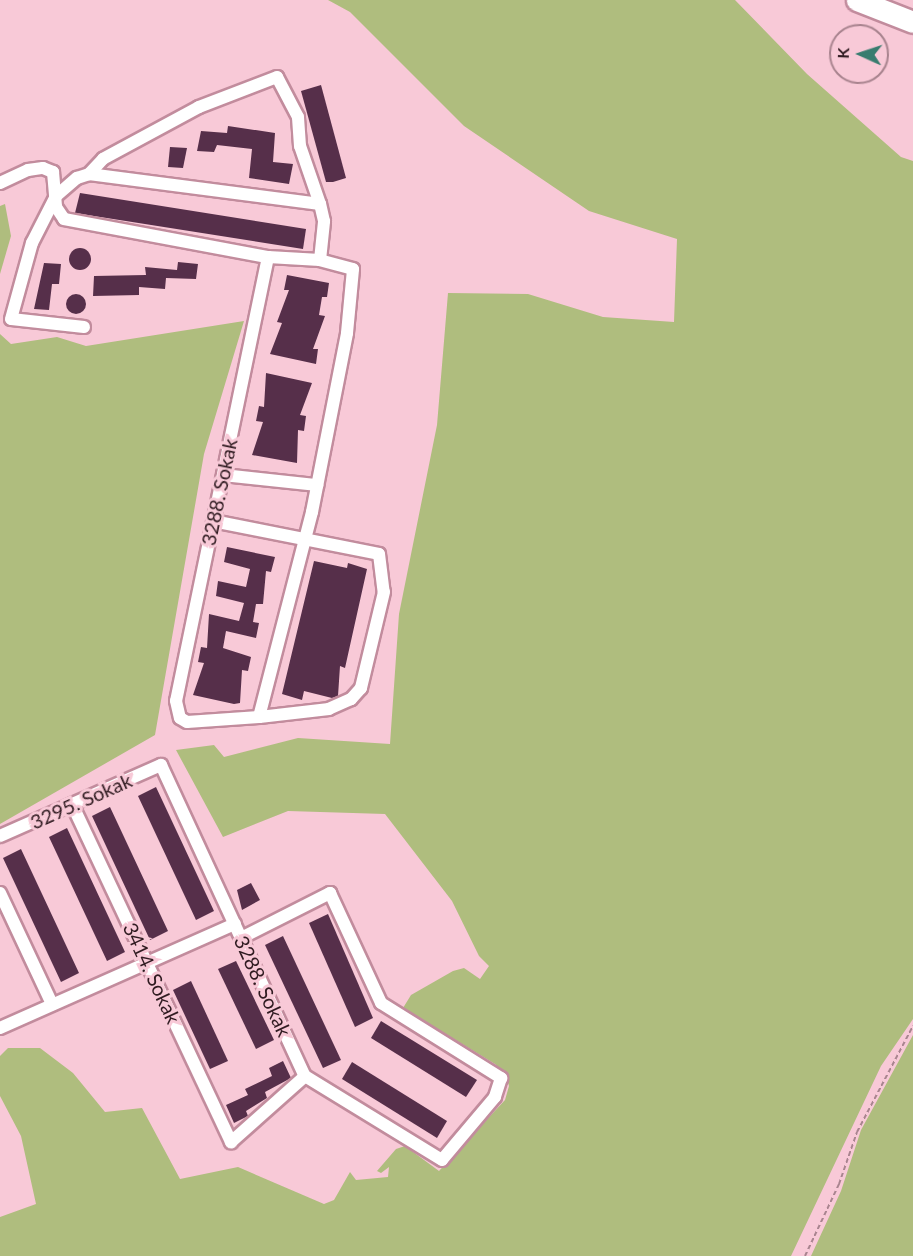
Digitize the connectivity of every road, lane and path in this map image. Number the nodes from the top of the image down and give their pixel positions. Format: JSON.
{"nodes":[{"id":1,"x":857,"y":0,"type":"edge"},
{"id":2,"x":913,"y":22,"type":"edge"},
{"id":3,"x":89,"y":174,"type":"junction"},
{"id":4,"x":0,"y":183,"type":"edge"},
{"id":5,"x":56,"y":196,"type":"junction"},
{"id":6,"x":320,"y":204,"type":"junction"},
{"id":7,"x":268,"y":257,"type":"junction"},
{"id":8,"x":320,"y":260,"type":"junction"},
{"id":9,"x":84,"y":327,"type":"dead end"},
{"id":10,"x":223,"y":475,"type":"junction"},
{"id":11,"x":317,"y":485,"type":"junction"},
{"id":12,"x":213,"y":521,"type":"junction"},
{"id":13,"x":303,"y":538,"type":"junction"},
{"id":14,"x":259,"y":717,"type":"junction"},
{"id":15,"x":161,"y":765,"type":"joint"},
{"id":16,"x":72,"y":804,"type":"junction"},
{"id":17,"x":0,"y":836,"type":"edge"},
{"id":18,"x":0,"y":893,"type":"edge"},
{"id":19,"x":235,"y":924,"type":"junction"},
{"id":20,"x":241,"y":938,"type":"junction"},
{"id":21,"x":147,"y":963,"type":"junction"},
{"id":22,"x":52,"y":1004,"type":"junction"},
{"id":23,"x":913,"y":1026,"type":"edge"},
{"id":24,"x":0,"y":1028,"type":"edge"},
{"id":25,"x":305,"y":1076,"type":"junction"},
{"id":26,"x":805,"y":1256,"type":"edge"}],
"edges":[{"from":1,"to":2,"type":"highway"},
{"from":3,"to":5,"type":"street"},
{"from":3,"to":6,"type":"street"},
{"from":3,"to":6,"type":"street"},
{"from":4,"to":5,"type":"street"},
{"from":5,"to":7,"type":"street"},
{"from":5,"to":9,"type":"street"},
{"from":6,"to":8,"type":"street"},
{"from":7,"to":8,"type":"street"},
{"from":7,"to":10,"type":"street","name":"3288. Sokak"},
{"from":8,"to":11,"type":"street"},
{"from":10,"to":11,"type":"street"},
{"from":10,"to":12,"type":"street","name":"3288. Sokak"},
{"from":11,"to":13,"type":"street"},
{"from":12,"to":13,"type":"street"},
{"from":12,"to":14,"type":"street","name":"3288. Sokak"},
{"from":13,"to":14,"type":"street"},
{"from":13,"to":14,"type":"street"},
{"from":15,"to":16,"type":"street","name":"3295. Sokak"},
{"from":15,"to":19,"type":"street","name":"3288. Sokak"},
{"from":16,"to":17,"type":"street","name":"3295. Sokak"},
{"from":16,"to":21,"type":"street","name":"3414. Sokak"},
{"from":18,"to":22,"type":"street"},
{"from":19,"to":20,"type":"street","name":"3288. Sokak"},
{"from":19,"to":21,"type":"street"},
{"from":20,"to":25,"type":"street","name":"3288. Sokak"},
{"from":20,"to":25,"type":"street"},
{"from":21,"to":22,"type":"street"},
{"from":21,"to":25,"type":"street","name":"3414. Sokak"},
{"from":22,"to":24,"type":"street"},
{"from":23,"to":26,"type":"path"}]}
